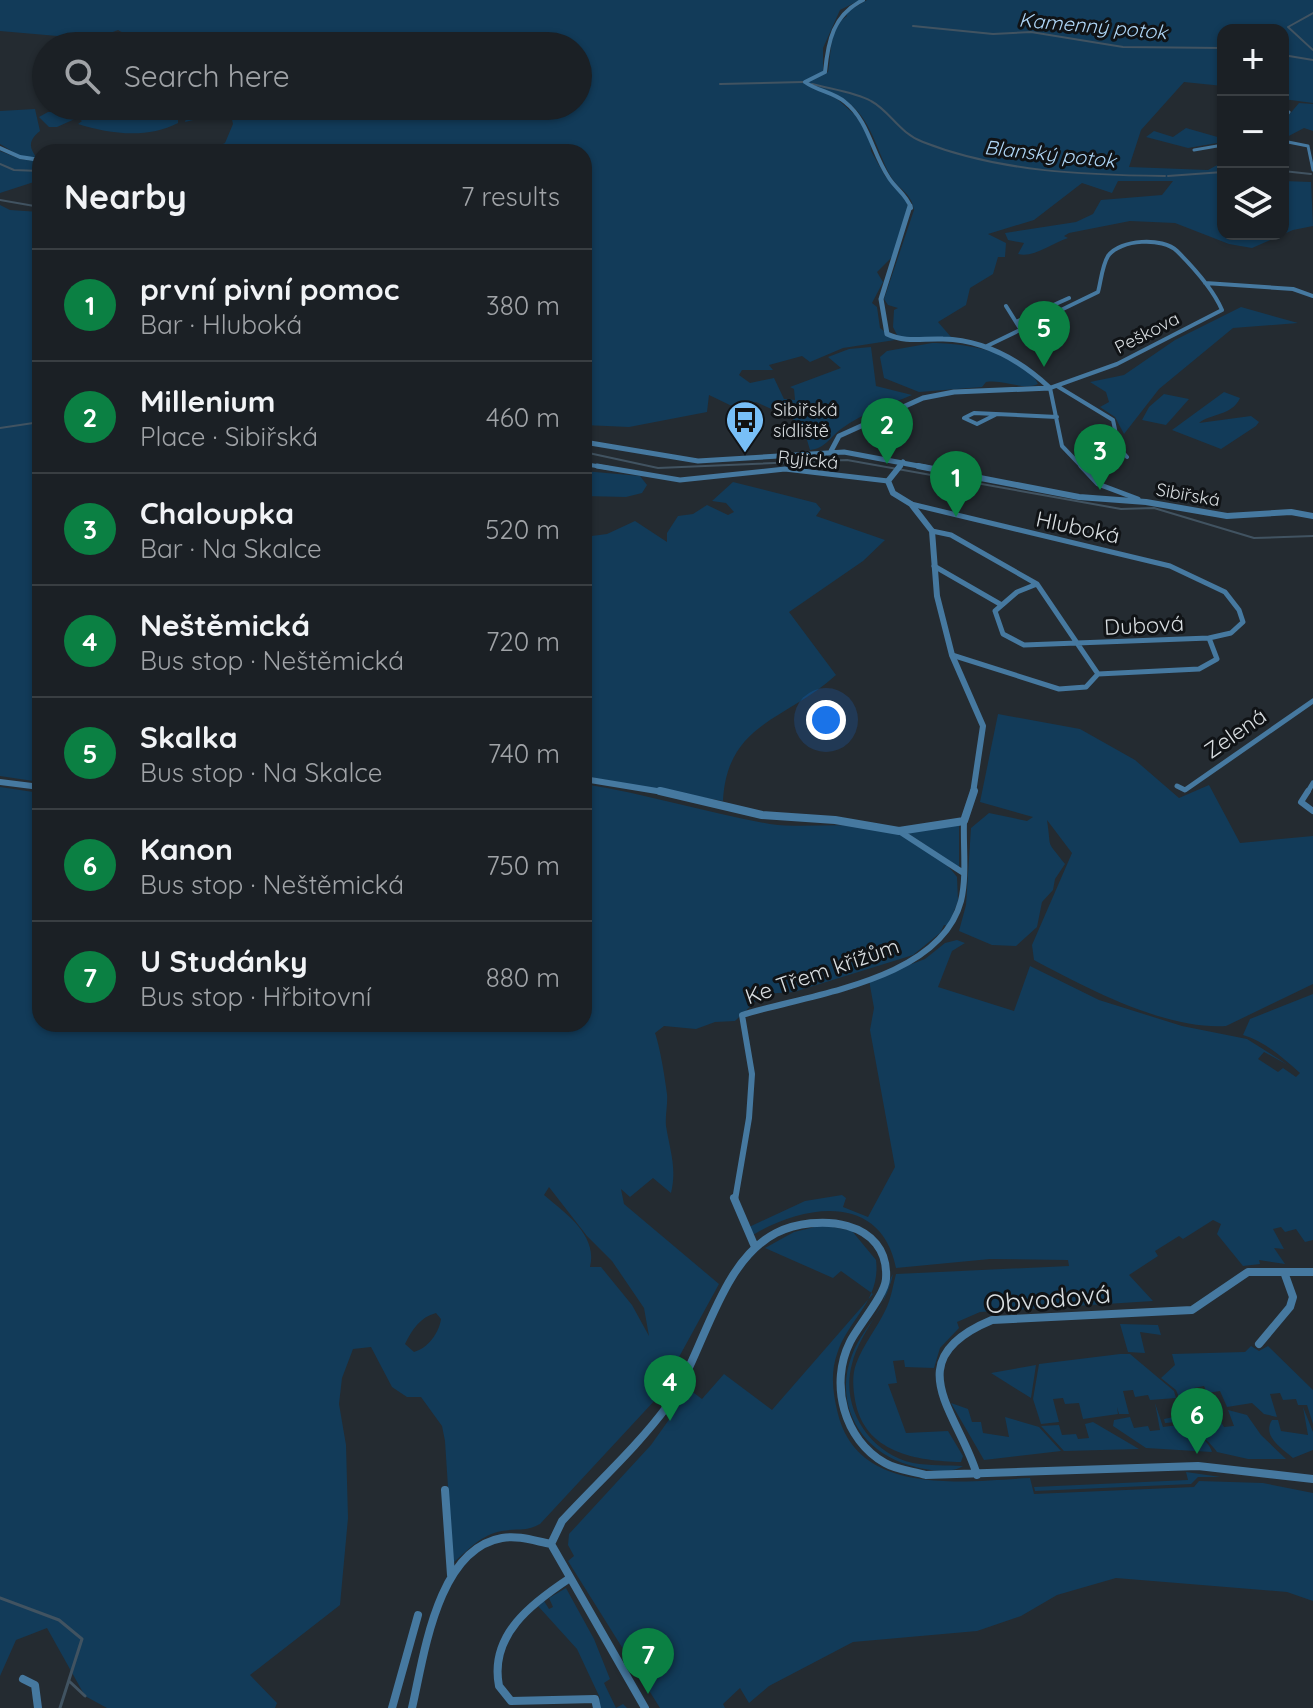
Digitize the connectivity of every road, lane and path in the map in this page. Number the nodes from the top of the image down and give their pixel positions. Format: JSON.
{"nodes":[{"id":1,"x":863,"y":0,"type":"edge"},
{"id":2,"x":1313,"y":140,"type":"edge"},
{"id":3,"x":1289,"y":142,"type":"edge"},
{"id":4,"x":1217,"y":146,"type":"edge"},
{"id":5,"x":0,"y":148,"type":"edge"},
{"id":6,"x":1310,"y":148,"type":"edge"},
{"id":7,"x":1194,"y":150,"type":"dead end"},
{"id":8,"x":32,"y":159,"type":"edge"},
{"id":9,"x":1313,"y":170,"type":"edge"},
{"id":10,"x":1205,"y":283,"type":"junction"},
{"id":11,"x":1313,"y":296,"type":"edge"},
{"id":12,"x":1069,"y":298,"type":"dead end"},
{"id":13,"x":1006,"y":306,"type":"dead end"},
{"id":14,"x":1016,"y":322,"type":"junction"},
{"id":15,"x":1021,"y":330,"type":"junction"},
{"id":16,"x":987,"y":346,"type":"junction"},
{"id":17,"x":1053,"y":387,"type":"junction"},
{"id":18,"x":995,"y":415,"type":"junction"},
{"id":19,"x":1057,"y":417,"type":"junction"},
{"id":20,"x":592,"y":443,"type":"edge"},
{"id":21,"x":831,"y":451,"type":"junction"},
{"id":22,"x":1127,"y":457,"type":"dead end"},
{"id":23,"x":903,"y":462,"type":"junction"},
{"id":24,"x":592,"y":465,"type":"edge"},
{"id":25,"x":888,"y":481,"type":"junction"},
{"id":26,"x":1146,"y":502,"type":"junction"},
{"id":27,"x":911,"y":504,"type":"junction"},
{"id":28,"x":1313,"y":516,"type":"edge"},
{"id":29,"x":932,"y":531,"type":"junction"},
{"id":30,"x":934,"y":566,"type":"junction"},
{"id":31,"x":1037,"y":584,"type":"junction"},
{"id":32,"x":1230,"y":595,"type":"joint"},
{"id":33,"x":1000,"y":604,"type":"junction"},
{"id":34,"x":1209,"y":638,"type":"junction"},
{"id":35,"x":1081,"y":644,"type":"junction"},
{"id":36,"x":952,"y":655,"type":"junction"},
{"id":37,"x":1098,"y":674,"type":"junction"},
{"id":38,"x":1313,"y":701,"type":"edge"},
{"id":39,"x":592,"y":780,"type":"edge"},
{"id":40,"x":0,"y":782,"type":"edge"},
{"id":41,"x":1313,"y":783,"type":"edge"},
{"id":42,"x":32,"y":786,"type":"edge"},
{"id":43,"x":1177,"y":786,"type":"dead end"},
{"id":44,"x":1313,"y":811,"type":"edge"},
{"id":45,"x":964,"y":821,"type":"junction"},
{"id":46,"x":899,"y":831,"type":"junction"},
{"id":47,"x":962,"y":872,"type":"junction"},
{"id":48,"x":755,"y":1247,"type":"junction"},
{"id":49,"x":1284,"y":1272,"type":"junction"},
{"id":50,"x":1313,"y":1272,"type":"edge"},
{"id":51,"x":1259,"y":1344,"type":"dead end"},
{"id":52,"x":977,"y":1475,"type":"junction"},
{"id":53,"x":1313,"y":1479,"type":"edge"},
{"id":54,"x":445,"y":1490,"type":"dead end"},
{"id":55,"x":551,"y":1544,"type":"junction"},
{"id":56,"x":451,"y":1575,"type":"junction"},
{"id":57,"x":570,"y":1578,"type":"junction"},
{"id":58,"x":418,"y":1615,"type":"dead end"},
{"id":59,"x":23,"y":1679,"type":"dead end"},
{"id":60,"x":38,"y":1708,"type":"edge"},
{"id":61,"x":392,"y":1708,"type":"edge"},
{"id":62,"x":412,"y":1708,"type":"edge"},
{"id":63,"x":597,"y":1708,"type":"edge"},
{"id":64,"x":645,"y":1708,"type":"edge"}],
"edges":[{"from":1,"to":16,"type":"street"},
{"from":2,"to":6,"type":"street"},
{"from":3,"to":6,"type":"street"},
{"from":4,"to":7,"type":"street"},
{"from":5,"to":8,"type":"street"},
{"from":6,"to":9,"type":"street"},
{"from":10,"to":11,"type":"street"},
{"from":10,"to":15,"type":"street","name":"Peškova"},
{"from":10,"to":17,"type":"street","name":"Peškova"},
{"from":12,"to":14,"type":"street"},
{"from":13,"to":14,"type":"street"},
{"from":14,"to":15,"type":"street"},
{"from":15,"to":16,"type":"street","name":"Peškova"},
{"from":16,"to":17,"type":"street"},
{"from":17,"to":19,"type":"street"},
{"from":17,"to":21,"type":"street"},
{"from":17,"to":22,"type":"street"},
{"from":18,"to":18,"type":"street"},
{"from":18,"to":19,"type":"street"},
{"from":19,"to":26,"type":"street"},
{"from":20,"to":21,"type":"street","name":"Sibiřská"},
{"from":21,"to":23,"type":"street","name":"Sibiřská"},
{"from":23,"to":25,"type":"street"},
{"from":23,"to":26,"type":"street","name":"Sibiřská"},
{"from":24,"to":25,"type":"street","name":"Ryjická"},
{"from":25,"to":27,"type":"street"},
{"from":26,"to":28,"type":"street","name":"Sibiřská"},
{"from":27,"to":29,"type":"street"},
{"from":27,"to":32,"type":"street","name":"Hluboká"},
{"from":29,"to":30,"type":"street"},
{"from":29,"to":31,"type":"street"},
{"from":30,"to":33,"type":"street"},
{"from":30,"to":36,"type":"street"},
{"from":31,"to":33,"type":"street"},
{"from":31,"to":35,"type":"street"},
{"from":32,"to":34,"type":"street","name":"Dubová"},
{"from":33,"to":35,"type":"street","name":"Dubová"},
{"from":34,"to":35,"type":"street","name":"Dubová"},
{"from":34,"to":37,"type":"street","name":"Dubová"},
{"from":35,"to":37,"type":"street"},
{"from":36,"to":37,"type":"street"},
{"from":36,"to":45,"type":"street"},
{"from":38,"to":43,"type":"street","name":"Zelená"},
{"from":39,"to":46,"type":"street"},
{"from":40,"to":42,"type":"street"},
{"from":41,"to":44,"type":"street"},
{"from":45,"to":46,"type":"street"},
{"from":45,"to":47,"type":"street"},
{"from":46,"to":47,"type":"street"},
{"from":47,"to":48,"type":"street","name":"Ke Třem křížům"},
{"from":48,"to":52,"type":"street"},
{"from":48,"to":55,"type":"street"},
{"from":49,"to":50,"type":"street","name":"Obvodová"},
{"from":49,"to":51,"type":"street"},
{"from":49,"to":52,"type":"street","name":"Obvodová"},
{"from":52,"to":53,"type":"street"},
{"from":54,"to":56,"type":"street"},
{"from":55,"to":56,"type":"street"},
{"from":55,"to":57,"type":"street"},
{"from":56,"to":62,"type":"street"},
{"from":57,"to":63,"type":"street"},
{"from":57,"to":64,"type":"street"},
{"from":58,"to":61,"type":"street"},
{"from":59,"to":60,"type":"street"}]}
